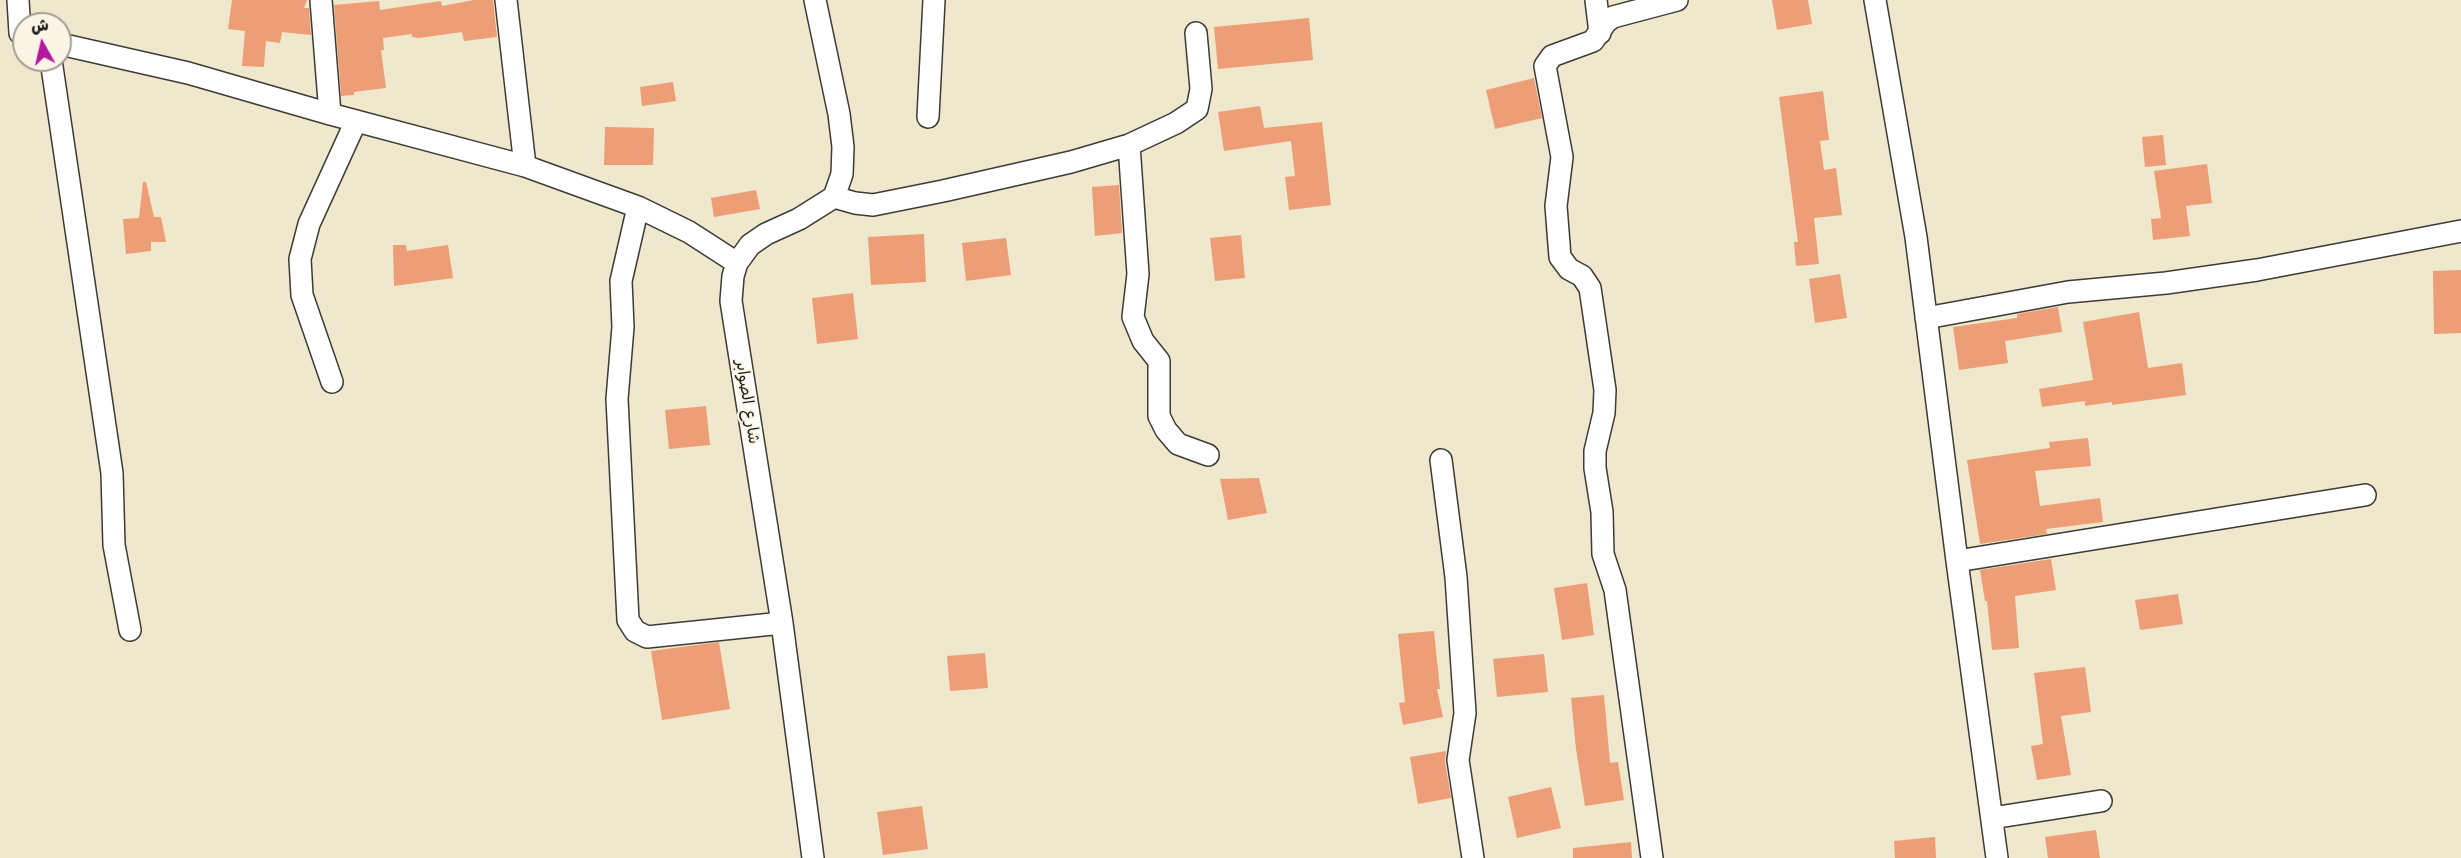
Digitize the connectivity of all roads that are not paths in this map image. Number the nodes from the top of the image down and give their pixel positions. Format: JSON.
{"nodes":[{"id":1,"x":321,"y":0,"type":"edge"},
{"id":2,"x":506,"y":0,"type":"edge"},
{"id":3,"x":814,"y":0,"type":"edge"},
{"id":4,"x":934,"y":0,"type":"edge"},
{"id":5,"x":1596,"y":0,"type":"edge"},
{"id":6,"x":1677,"y":0,"type":"edge"},
{"id":7,"x":1876,"y":1,"type":"edge"},
{"id":8,"x":1196,"y":33,"type":"dead end"},
{"id":9,"x":1600,"y":33,"type":"junction"},
{"id":10,"x":72,"y":47,"type":"edge"},
{"id":11,"x":53,"y":72,"type":"edge"},
{"id":12,"x":330,"y":114,"type":"junction"},
{"id":13,"x":928,"y":117,"type":"dead end"},
{"id":14,"x":356,"y":121,"type":"junction"},
{"id":15,"x":1129,"y":145,"type":"junction"},
{"id":16,"x":525,"y":166,"type":"junction"},
{"id":17,"x":834,"y":197,"type":"junction"},
{"id":18,"x":638,"y":207,"type":"junction"},
{"id":19,"x":2461,"y":231,"type":"edge"},
{"id":20,"x":736,"y":263,"type":"junction"},
{"id":21,"x":1926,"y":318,"type":"junction"},
{"id":22,"x":332,"y":382,"type":"dead end"},
{"id":23,"x":1208,"y":455,"type":"dead end"},
{"id":24,"x":1441,"y":460,"type":"dead end"},
{"id":25,"x":2365,"y":495,"type":"dead end"},
{"id":26,"x":1956,"y":561,"type":"junction"},
{"id":27,"x":782,"y":623,"type":"junction"},
{"id":28,"x":130,"y":630,"type":"dead end"},
{"id":29,"x":2101,"y":801,"type":"dead end"},
{"id":30,"x":1992,"y":818,"type":"junction"},
{"id":31,"x":813,"y":858,"type":"edge"},
{"id":32,"x":1473,"y":858,"type":"edge"},
{"id":33,"x":1652,"y":858,"type":"edge"},
{"id":34,"x":1997,"y":858,"type":"edge"}],
"edges":[{"from":1,"to":12,"type":"street"},
{"from":2,"to":16,"type":"street"},
{"from":3,"to":17,"type":"street"},
{"from":4,"to":13,"type":"street"},
{"from":5,"to":9,"type":"street"},
{"from":6,"to":9,"type":"street"},
{"from":7,"to":21,"type":"street"},
{"from":8,"to":15,"type":"street"},
{"from":9,"to":33,"type":"street"},
{"from":10,"to":12,"type":"street"},
{"from":11,"to":28,"type":"street"},
{"from":12,"to":14,"type":"street"},
{"from":14,"to":16,"type":"street"},
{"from":14,"to":22,"type":"street"},
{"from":15,"to":17,"type":"street"},
{"from":15,"to":23,"type":"street"},
{"from":16,"to":18,"type":"street"},
{"from":17,"to":20,"type":"street"},
{"from":18,"to":20,"type":"street"},
{"from":18,"to":27,"type":"street"},
{"from":19,"to":21,"type":"street"},
{"from":20,"to":27,"type":"street","name":"شارع الصوابر"},
{"from":21,"to":26,"type":"street"},
{"from":24,"to":32,"type":"street"},
{"from":25,"to":26,"type":"street"},
{"from":26,"to":30,"type":"street"},
{"from":27,"to":31,"type":"street","name":"شارع الصوابر"},
{"from":29,"to":30,"type":"street"},
{"from":30,"to":34,"type":"street"}]}
